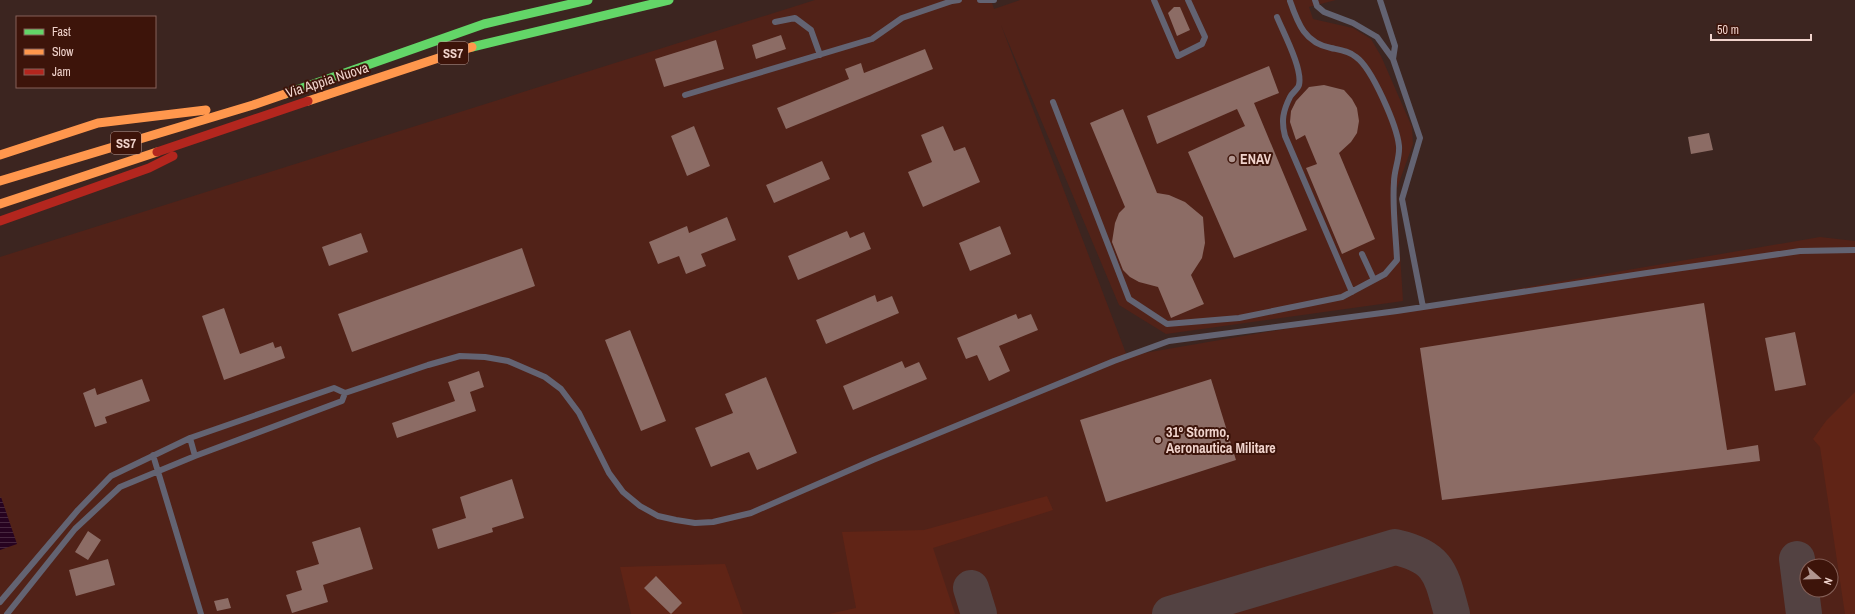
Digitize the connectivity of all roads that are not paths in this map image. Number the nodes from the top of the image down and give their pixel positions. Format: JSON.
{"nodes":[{"id":1,"x":588,"y":0,"type":"edge"},
{"id":2,"x":669,"y":0,"type":"edge"},
{"id":3,"x":959,"y":0,"type":"edge"},
{"id":4,"x":980,"y":0,"type":"edge"},
{"id":5,"x":994,"y":0,"type":"edge"},
{"id":6,"x":1154,"y":0,"type":"edge"},
{"id":7,"x":1188,"y":0,"type":"edge"},
{"id":8,"x":1315,"y":0,"type":"edge"},
{"id":9,"x":1380,"y":0,"type":"edge"},
{"id":10,"x":1290,"y":1,"type":"dead end"},
{"id":11,"x":1277,"y":17,"type":"dead end"},
{"id":12,"x":775,"y":22,"type":"dead end"},
{"id":13,"x":820,"y":55,"type":"junction"},
{"id":14,"x":1393,"y":59,"type":"junction"},
{"id":15,"x":685,"y":95,"type":"dead end"},
{"id":16,"x":1053,"y":102,"type":"dead end"},
{"id":17,"x":253,"y":105,"type":"junction"},
{"id":18,"x":242,"y":122,"type":"junction"},
{"id":19,"x":0,"y":155,"type":"edge"},
{"id":20,"x":0,"y":181,"type":"edge"},
{"id":21,"x":0,"y":204,"type":"edge"},
{"id":22,"x":0,"y":221,"type":"edge"},
{"id":23,"x":1855,"y":250,"type":"edge"},
{"id":24,"x":1362,"y":254,"type":"dead end"},
{"id":25,"x":1374,"y":280,"type":"junction"},
{"id":26,"x":1352,"y":292,"type":"junction"},
{"id":27,"x":1423,"y":307,"type":"junction"},
{"id":28,"x":345,"y":393,"type":"junction"},
{"id":29,"x":190,"y":438,"type":"junction"},
{"id":30,"x":153,"y":455,"type":"junction"},
{"id":31,"x":195,"y":456,"type":"junction"},
{"id":32,"x":158,"y":470,"type":"junction"},
{"id":33,"x":0,"y":602,"type":"edge"},
{"id":34,"x":7,"y":614,"type":"edge"},
{"id":35,"x":201,"y":614,"type":"edge"}],
"edges":[{"from":1,"to":17,"type":"main road","name":"Via Appia Nuova","number":"SS7"},
{"from":2,"to":18,"type":"main road","name":"Via Appia Nuova","number":"SS7"},
{"from":3,"to":13,"type":"lane"},
{"from":4,"to":5,"type":"lane"},
{"from":6,"to":7,"type":"lane"},
{"from":8,"to":14,"type":"lane"},
{"from":9,"to":14,"type":"lane"},
{"from":10,"to":25,"type":"lane"},
{"from":11,"to":26,"type":"lane"},
{"from":12,"to":13,"type":"lane"},
{"from":13,"to":15,"type":"lane"},
{"from":14,"to":27,"type":"lane"},
{"from":16,"to":26,"type":"lane"},
{"from":17,"to":19,"type":"main road"},
{"from":17,"to":20,"type":"main road","name":"Via Appia Nuova","number":"SS7"},
{"from":18,"to":21,"type":"main road","name":"Via Appia Nuova","number":"SS7"},
{"from":18,"to":22,"type":"main road"},
{"from":23,"to":27,"type":"lane"},
{"from":24,"to":25,"type":"lane"},
{"from":25,"to":26,"type":"lane"},
{"from":27,"to":28,"type":"lane"},
{"from":28,"to":29,"type":"lane"},
{"from":28,"to":31,"type":"lane"},
{"from":29,"to":30,"type":"lane"},
{"from":29,"to":31,"type":"lane"},
{"from":30,"to":32,"type":"lane"},
{"from":30,"to":33,"type":"lane"},
{"from":31,"to":32,"type":"lane"},
{"from":32,"to":34,"type":"lane"},
{"from":32,"to":35,"type":"lane"}]}
